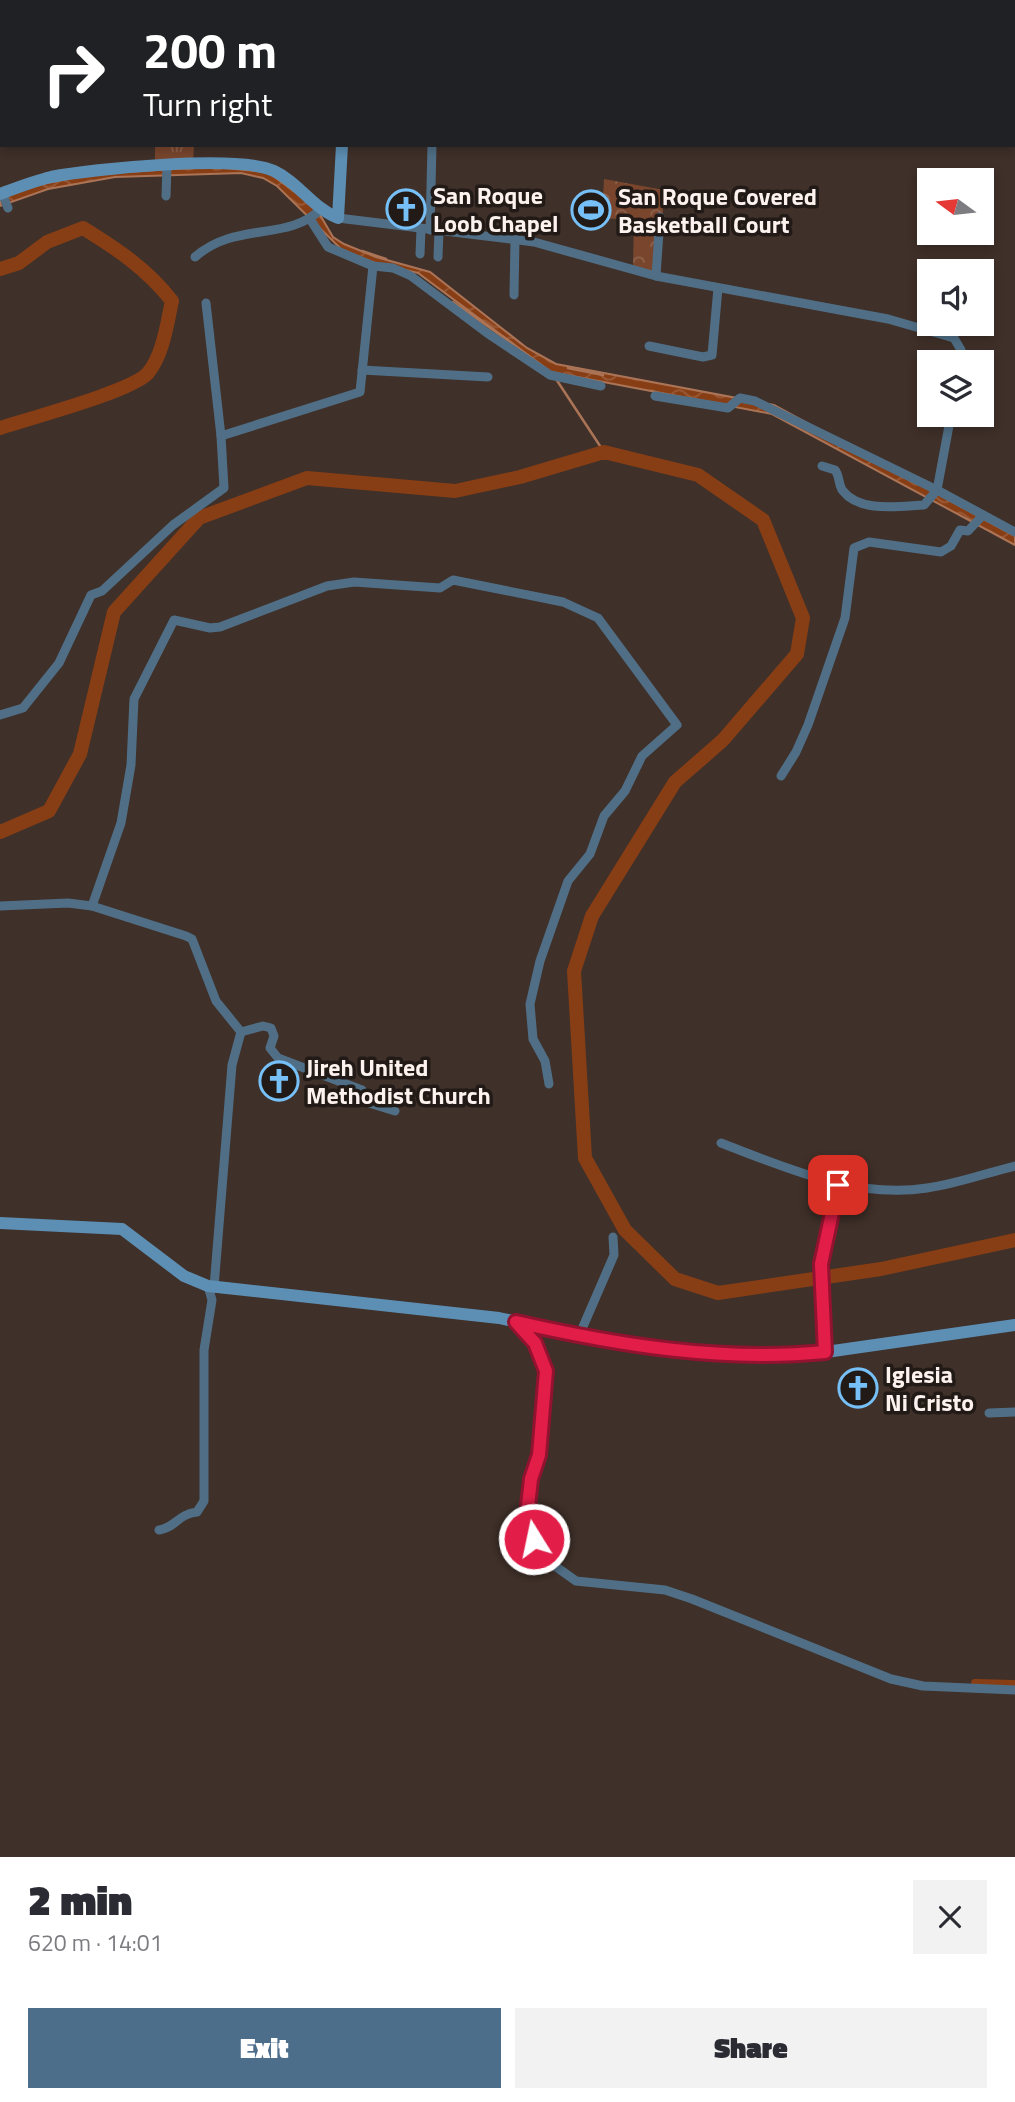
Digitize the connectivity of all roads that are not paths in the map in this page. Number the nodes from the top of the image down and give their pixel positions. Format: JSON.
{"nodes":[{"id":1,"x":342,"y":147,"type":"edge"},
{"id":2,"x":432,"y":147,"type":"edge"},
{"id":3,"x":167,"y":171,"type":"junction"},
{"id":4,"x":2,"y":194,"type":"edge"},
{"id":5,"x":166,"y":196,"type":"dead end"},
{"id":6,"x":8,"y":208,"type":"dead end"},
{"id":7,"x":320,"y":210,"type":"junction"},
{"id":8,"x":660,"y":217,"type":"dead end"},
{"id":9,"x":338,"y":218,"type":"junction"},
{"id":10,"x":310,"y":219,"type":"junction"},
{"id":11,"x":430,"y":230,"type":"junction"},
{"id":12,"x":515,"y":239,"type":"junction"},
{"id":13,"x":420,"y":254,"type":"dead end"},
{"id":14,"x":195,"y":257,"type":"dead end"},
{"id":15,"x":438,"y":257,"type":"dead end"},
{"id":16,"x":373,"y":266,"type":"junction"},
{"id":17,"x":656,"y":276,"type":"junction"},
{"id":18,"x":718,"y":288,"type":"junction"},
{"id":19,"x":514,"y":295,"type":"dead end"},
{"id":20,"x":206,"y":303,"type":"dead end"},
{"id":21,"x":649,"y":345,"type":"dead end"},
{"id":22,"x":960,"y":350,"type":"edge"},
{"id":23,"x":362,"y":370,"type":"junction"},
{"id":24,"x":488,"y":377,"type":"dead end"},
{"id":25,"x":601,"y":386,"type":"dead end"},
{"id":26,"x":655,"y":396,"type":"dead end"},
{"id":27,"x":948,"y":427,"type":"edge"},
{"id":28,"x":220,"y":436,"type":"junction"},
{"id":29,"x":822,"y":466,"type":"dead end"},
{"id":30,"x":934,"y":494,"type":"junction"},
{"id":31,"x":980,"y":518,"type":"junction"},
{"id":32,"x":1015,"y":532,"type":"edge"},
{"id":33,"x":0,"y":715,"type":"edge"},
{"id":34,"x":781,"y":776,"type":"dead end"},
{"id":35,"x":0,"y":906,"type":"edge"},
{"id":36,"x":92,"y":906,"type":"junction"},
{"id":37,"x":241,"y":1032,"type":"junction"},
{"id":38,"x":549,"y":1084,"type":"dead end"},
{"id":39,"x":395,"y":1111,"type":"dead end"},
{"id":40,"x":721,"y":1143,"type":"dead end"},
{"id":41,"x":1015,"y":1166,"type":"edge"},
{"id":42,"x":838,"y":1185,"type":"junction"},
{"id":43,"x":0,"y":1223,"type":"edge"},
{"id":44,"x":613,"y":1237,"type":"dead end"},
{"id":45,"x":211,"y":1286,"type":"junction"},
{"id":46,"x":516,"y":1322,"type":"junction"},
{"id":47,"x":1015,"y":1325,"type":"edge"},
{"id":48,"x":579,"y":1336,"type":"junction"},
{"id":49,"x":825,"y":1352,"type":"junction"},
{"id":50,"x":1015,"y":1412,"type":"edge"},
{"id":51,"x":989,"y":1413,"type":"dead end"},
{"id":52,"x":159,"y":1530,"type":"dead end"},
{"id":53,"x":1015,"y":1690,"type":"edge"}],
"edges":[{"from":1,"to":9,"type":"street"},
{"from":2,"to":11,"type":"street"},
{"from":3,"to":4,"type":"street"},
{"from":3,"to":5,"type":"street"},
{"from":3,"to":7,"type":"street"},
{"from":4,"to":6,"type":"street"},
{"from":7,"to":9,"type":"street"},
{"from":7,"to":10,"type":"street"},
{"from":8,"to":17,"type":"street"},
{"from":9,"to":11,"type":"street"},
{"from":10,"to":14,"type":"street"},
{"from":10,"to":16,"type":"street"},
{"from":11,"to":12,"type":"street"},
{"from":11,"to":13,"type":"street"},
{"from":11,"to":15,"type":"street"},
{"from":12,"to":17,"type":"street"},
{"from":12,"to":19,"type":"street"},
{"from":16,"to":23,"type":"street"},
{"from":16,"to":25,"type":"street"},
{"from":17,"to":18,"type":"street"},
{"from":18,"to":21,"type":"street"},
{"from":18,"to":22,"type":"street"},
{"from":20,"to":28,"type":"street"},
{"from":23,"to":24,"type":"street"},
{"from":23,"to":28,"type":"street"},
{"from":26,"to":30,"type":"street"},
{"from":27,"to":30,"type":"street"},
{"from":28,"to":33,"type":"street"},
{"from":29,"to":30,"type":"street"},
{"from":30,"to":31,"type":"street"},
{"from":31,"to":32,"type":"street"},
{"from":31,"to":34,"type":"street"},
{"from":35,"to":36,"type":"street"},
{"from":36,"to":37,"type":"street"},
{"from":36,"to":38,"type":"street"},
{"from":37,"to":39,"type":"street"},
{"from":37,"to":45,"type":"street"},
{"from":40,"to":42,"type":"street"},
{"from":41,"to":42,"type":"street"},
{"from":42,"to":49,"type":"street"},
{"from":43,"to":45,"type":"street"},
{"from":44,"to":48,"type":"street"},
{"from":45,"to":46,"type":"street"},
{"from":45,"to":52,"type":"street"},
{"from":46,"to":48,"type":"street"},
{"from":46,"to":53,"type":"street"},
{"from":47,"to":49,"type":"street"},
{"from":48,"to":49,"type":"street"},
{"from":50,"to":51,"type":"street"}]}
